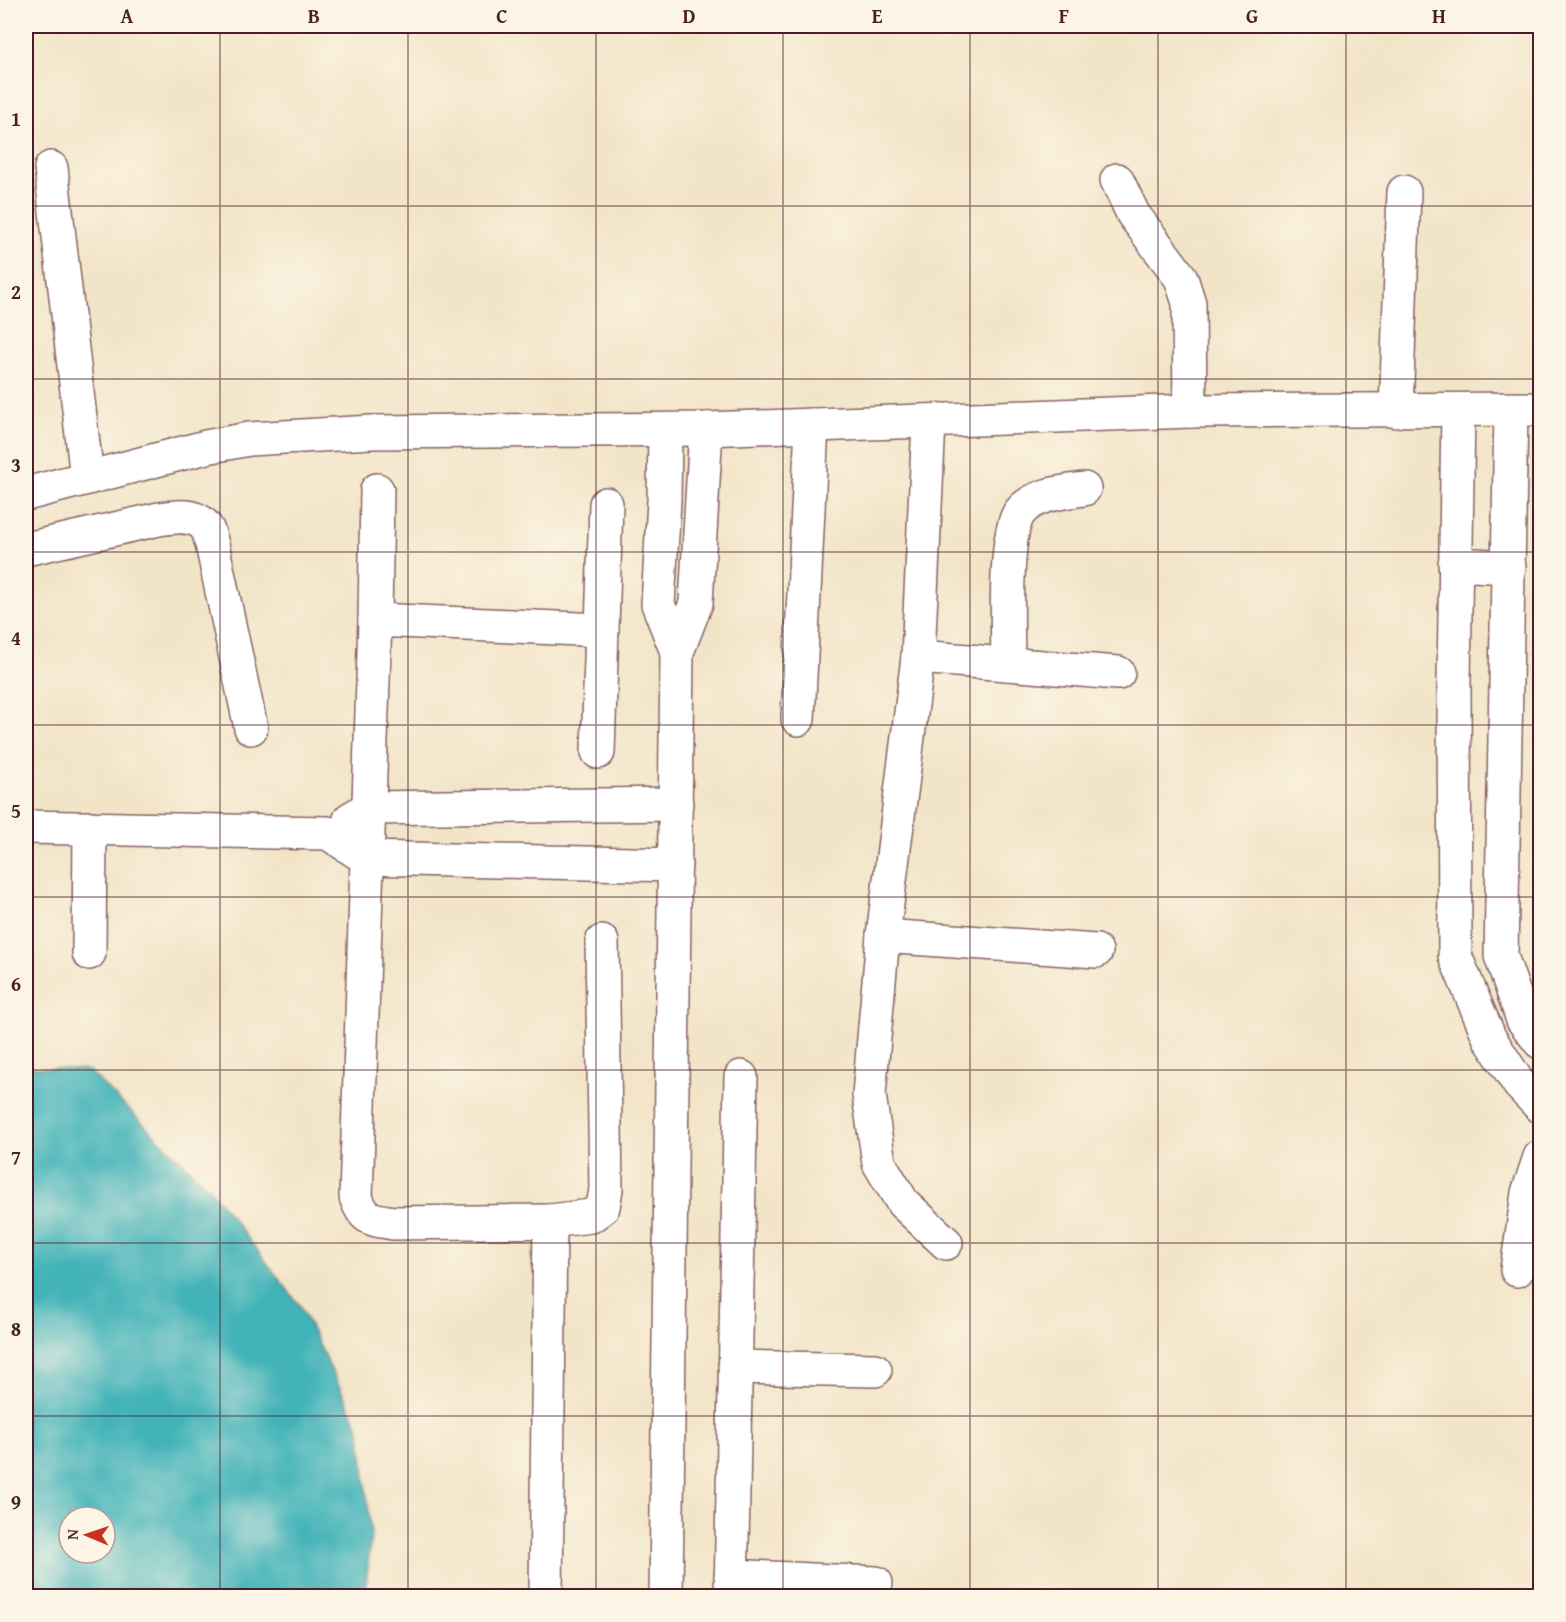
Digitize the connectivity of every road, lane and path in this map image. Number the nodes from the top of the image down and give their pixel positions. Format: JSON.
{"nodes":[{"id":1,"x":51,"y":168,"type":"dead end"},
{"id":2,"x":1117,"y":180,"type":"dead end"},
{"id":3,"x":1404,"y":192,"type":"dead end"},
{"id":4,"x":1458,"y":410,"type":"junction"},
{"id":5,"x":1526,"y":410,"type":"edge"},
{"id":6,"x":1190,"y":411,"type":"junction"},
{"id":7,"x":1396,"y":411,"type":"junction"},
{"id":8,"x":929,"y":422,"type":"junction"},
{"id":9,"x":812,"y":425,"type":"junction"},
{"id":10,"x":706,"y":429,"type":"junction"},
{"id":11,"x":664,"y":430,"type":"junction"},
{"id":12,"x":87,"y":478,"type":"junction"},
{"id":13,"x":1084,"y":489,"type":"dead end"},
{"id":14,"x":377,"y":490,"type":"dead end"},
{"id":15,"x":26,"y":494,"type":"edge"},
{"id":16,"x":606,"y":504,"type":"dead end"},
{"id":17,"x":26,"y":549,"type":"edge"},
{"id":18,"x":1455,"y":564,"type":"junction"},
{"id":19,"x":1509,"y":567,"type":"junction"},
{"id":20,"x":375,"y":620,"type":"junction"},
{"id":21,"x":602,"y":630,"type":"junction"},
{"id":22,"x":677,"y":652,"type":"junction"},
{"id":23,"x":918,"y":657,"type":"junction"},
{"id":24,"x":1008,"y":664,"type":"junction"},
{"id":25,"x":1118,"y":673,"type":"dead end"},
{"id":26,"x":798,"y":719,"type":"dead end"},
{"id":27,"x":251,"y":728,"type":"dead end"},
{"id":28,"x":598,"y":752,"type":"dead end"},
{"id":29,"x":676,"y":804,"type":"junction"},
{"id":30,"x":368,"y":808,"type":"junction"},
{"id":31,"x":26,"y":827,"type":"edge"},
{"id":32,"x":90,"y":828,"type":"junction"},
{"id":33,"x":328,"y":833,"type":"junction"},
{"id":34,"x":366,"y":858,"type":"junction"},
{"id":35,"x":675,"y":865,"type":"junction"},
{"id":36,"x":883,"y":936,"type":"junction"},
{"id":37,"x":602,"y":942,"type":"dead end"},
{"id":38,"x":1096,"y":951,"type":"dead end"},
{"id":39,"x":89,"y":953,"type":"dead end"},
{"id":40,"x":1455,"y":956,"type":"junction"},
{"id":41,"x":1501,"y":956,"type":"junction"},
{"id":42,"x":1535,"y":1023,"type":"edge"},
{"id":43,"x":741,"y":1077,"type":"dead end"},
{"id":44,"x":1540,"y":1106,"type":"edge"},
{"id":45,"x":1540,"y":1157,"type":"edge"},
{"id":46,"x":550,"y":1221,"type":"junction"},
{"id":47,"x":946,"y":1243,"type":"dead end"},
{"id":48,"x":1517,"y":1270,"type":"dead end"},
{"id":49,"x":735,"y":1367,"type":"junction"},
{"id":50,"x":875,"y":1370,"type":"dead end"},
{"id":51,"x":876,"y":1583,"type":"dead end"},
{"id":52,"x":731,"y":1586,"type":"edge"},
{"id":53,"x":546,"y":1596,"type":"edge"},
{"id":54,"x":666,"y":1596,"type":"edge"}],
"edges":[{"from":1,"to":12,"type":"street"},
{"from":2,"to":6,"type":"street"},
{"from":3,"to":7,"type":"street"},
{"from":4,"to":5,"type":"street"},
{"from":4,"to":7,"type":"street"},
{"from":4,"to":18,"type":"street"},
{"from":5,"to":19,"type":"street"},
{"from":6,"to":7,"type":"street"},
{"from":6,"to":8,"type":"street"},
{"from":8,"to":9,"type":"street"},
{"from":8,"to":23,"type":"street"},
{"from":9,"to":10,"type":"street"},
{"from":9,"to":26,"type":"street"},
{"from":10,"to":11,"type":"street"},
{"from":10,"to":22,"type":"street"},
{"from":11,"to":12,"type":"street"},
{"from":11,"to":22,"type":"street"},
{"from":12,"to":15,"type":"street"},
{"from":13,"to":24,"type":"street"},
{"from":14,"to":20,"type":"street"},
{"from":16,"to":21,"type":"street"},
{"from":17,"to":27,"type":"street"},
{"from":18,"to":19,"type":"street"},
{"from":18,"to":40,"type":"street"},
{"from":19,"to":41,"type":"street"},
{"from":20,"to":21,"type":"street"},
{"from":20,"to":30,"type":"street"},
{"from":21,"to":28,"type":"street"},
{"from":22,"to":29,"type":"street"},
{"from":23,"to":24,"type":"street"},
{"from":23,"to":36,"type":"street"},
{"from":24,"to":25,"type":"street"},
{"from":29,"to":30,"type":"street"},
{"from":29,"to":35,"type":"street"},
{"from":30,"to":33,"type":"street"},
{"from":30,"to":34,"type":"street"},
{"from":31,"to":32,"type":"street"},
{"from":32,"to":33,"type":"street"},
{"from":32,"to":39,"type":"street"},
{"from":33,"to":34,"type":"street"},
{"from":34,"to":35,"type":"street"},
{"from":34,"to":46,"type":"street"},
{"from":35,"to":54,"type":"street"},
{"from":36,"to":38,"type":"street"},
{"from":36,"to":47,"type":"street"},
{"from":37,"to":46,"type":"street"},
{"from":40,"to":41,"type":"street"},
{"from":40,"to":44,"type":"street"},
{"from":41,"to":42,"type":"street"},
{"from":43,"to":49,"type":"street"},
{"from":45,"to":48,"type":"street"},
{"from":46,"to":53,"type":"street"},
{"from":49,"to":50,"type":"street"},
{"from":49,"to":52,"type":"street"},
{"from":51,"to":52,"type":"street"}]}
